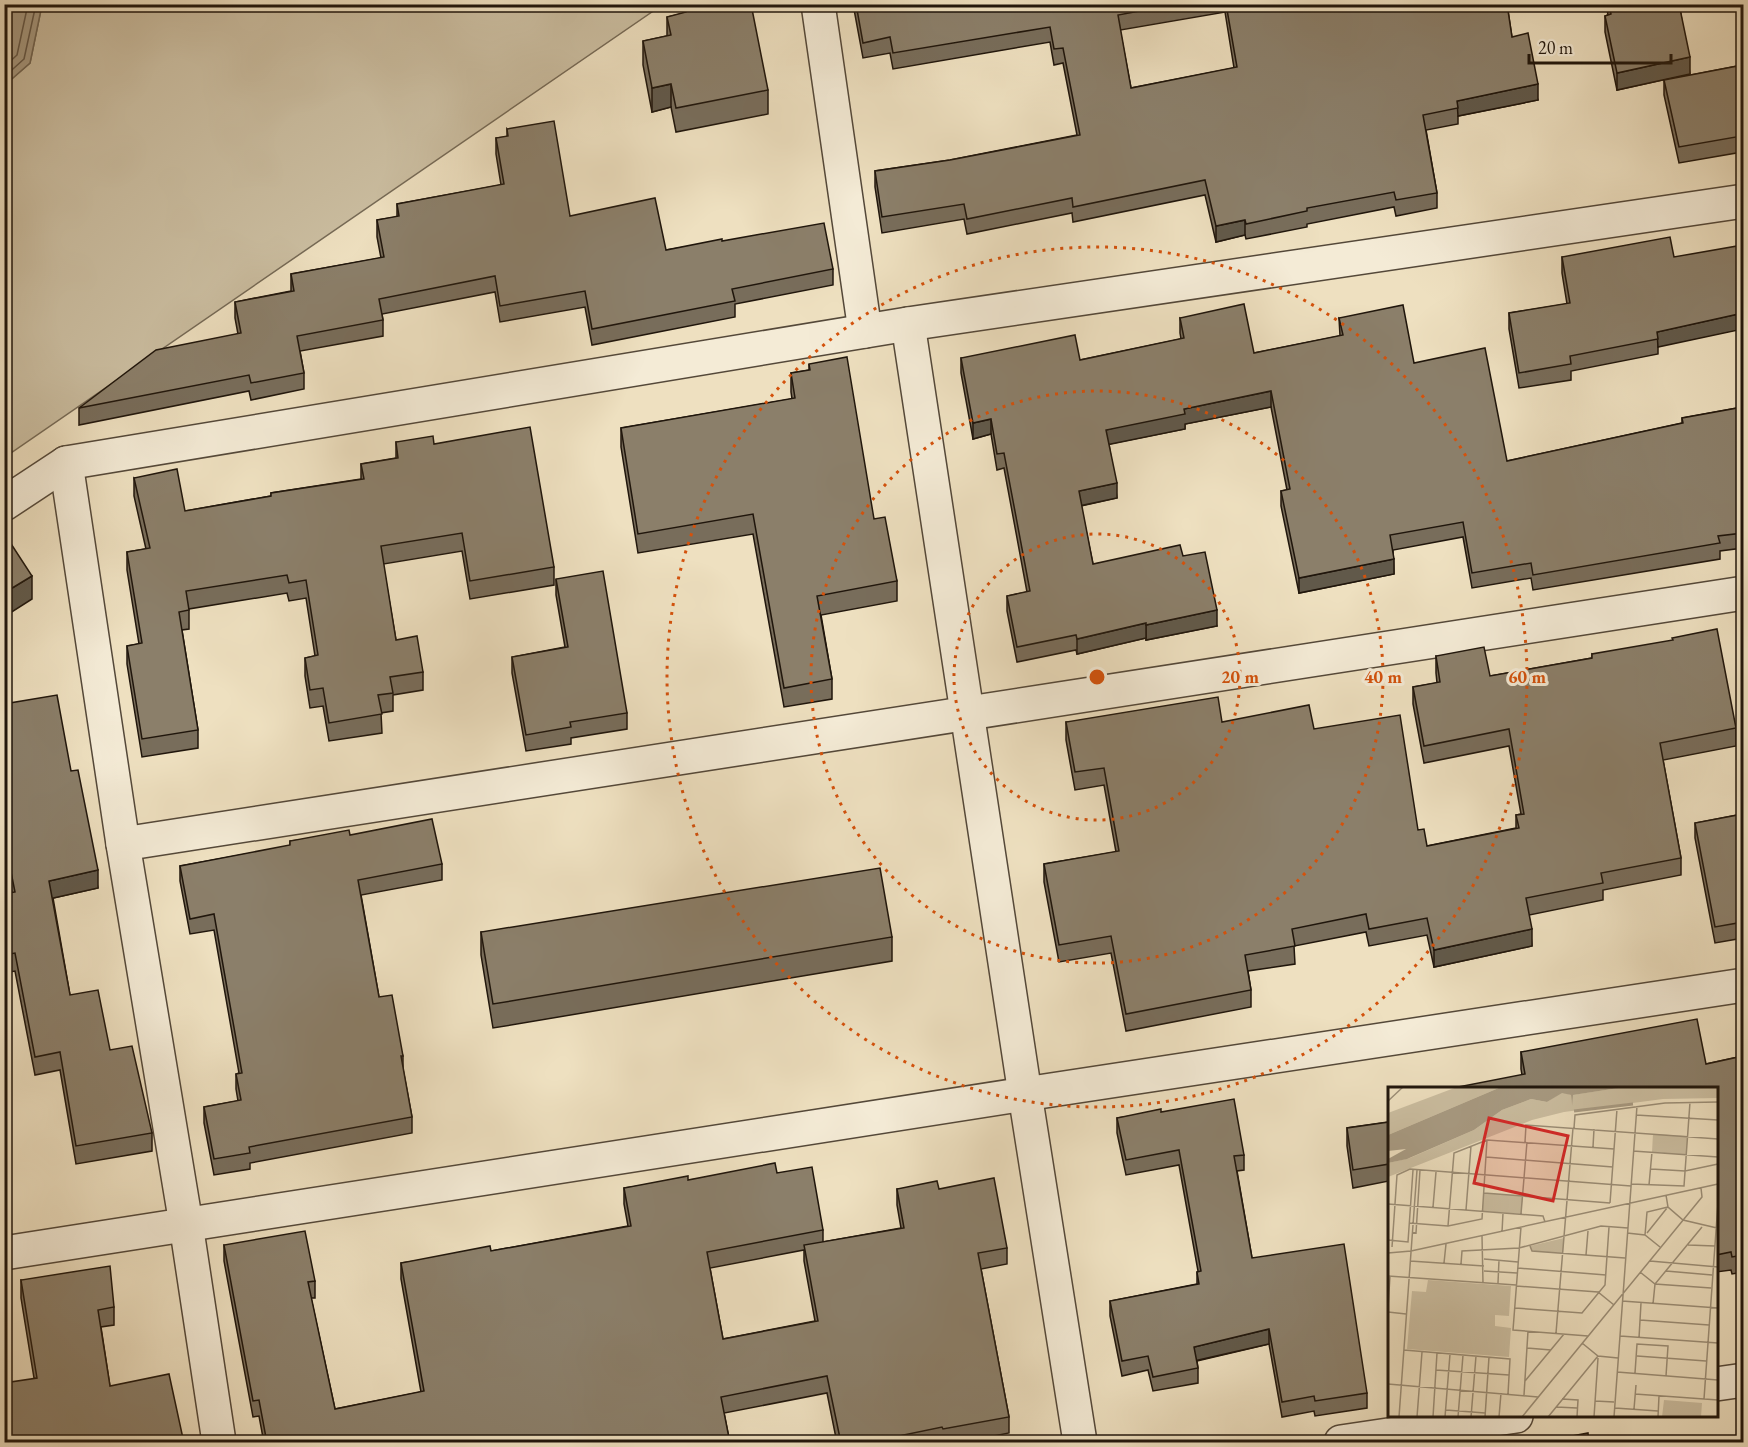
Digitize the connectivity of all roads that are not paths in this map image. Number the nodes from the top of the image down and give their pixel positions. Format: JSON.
{"nodes":[{"id":1,"x":818,"y":4,"type":"edge"},
{"id":2,"x":1743,"y":201,"type":"edge"},
{"id":3,"x":908,"y":324,"type":"junction"},
{"id":4,"x":865,"y":331,"type":"junction"},
{"id":5,"x":66,"y":463,"type":"junction"},
{"id":6,"x":4,"y":504,"type":"edge"},
{"id":7,"x":1743,"y":593,"type":"edge"},
{"id":8,"x":968,"y":712,"type":"junction"},
{"id":9,"x":123,"y":844,"type":"junction"},
{"id":10,"x":1743,"y":985,"type":"edge"},
{"id":11,"x":1025,"y":1094,"type":"junction"},
{"id":12,"x":186,"y":1224,"type":"junction"},
{"id":13,"x":4,"y":1253,"type":"edge"},
{"id":14,"x":1743,"y":1380,"type":"edge"},
{"id":15,"x":1718,"y":1384,"type":"edge"},
{"id":16,"x":1510,"y":1417,"type":"edge"},
{"id":17,"x":219,"y":1443,"type":"edge"},
{"id":18,"x":1080,"y":1443,"type":"edge"},
{"id":19,"x":1341,"y":1443,"type":"edge"}],
"edges":[{"from":1,"to":4,"type":"street"},
{"from":2,"to":3,"type":"street"},
{"from":3,"to":4,"type":"street"},
{"from":3,"to":8,"type":"street"},
{"from":4,"to":5,"type":"street"},
{"from":5,"to":6,"type":"street"},
{"from":5,"to":9,"type":"street"},
{"from":7,"to":8,"type":"street"},
{"from":8,"to":9,"type":"street"},
{"from":8,"to":11,"type":"street"},
{"from":9,"to":12,"type":"street"},
{"from":10,"to":11,"type":"street"},
{"from":11,"to":12,"type":"street"},
{"from":11,"to":18,"type":"street"},
{"from":12,"to":13,"type":"street"},
{"from":12,"to":17,"type":"street"},
{"from":14,"to":15,"type":"street"},
{"from":16,"to":19,"type":"street"}]}
